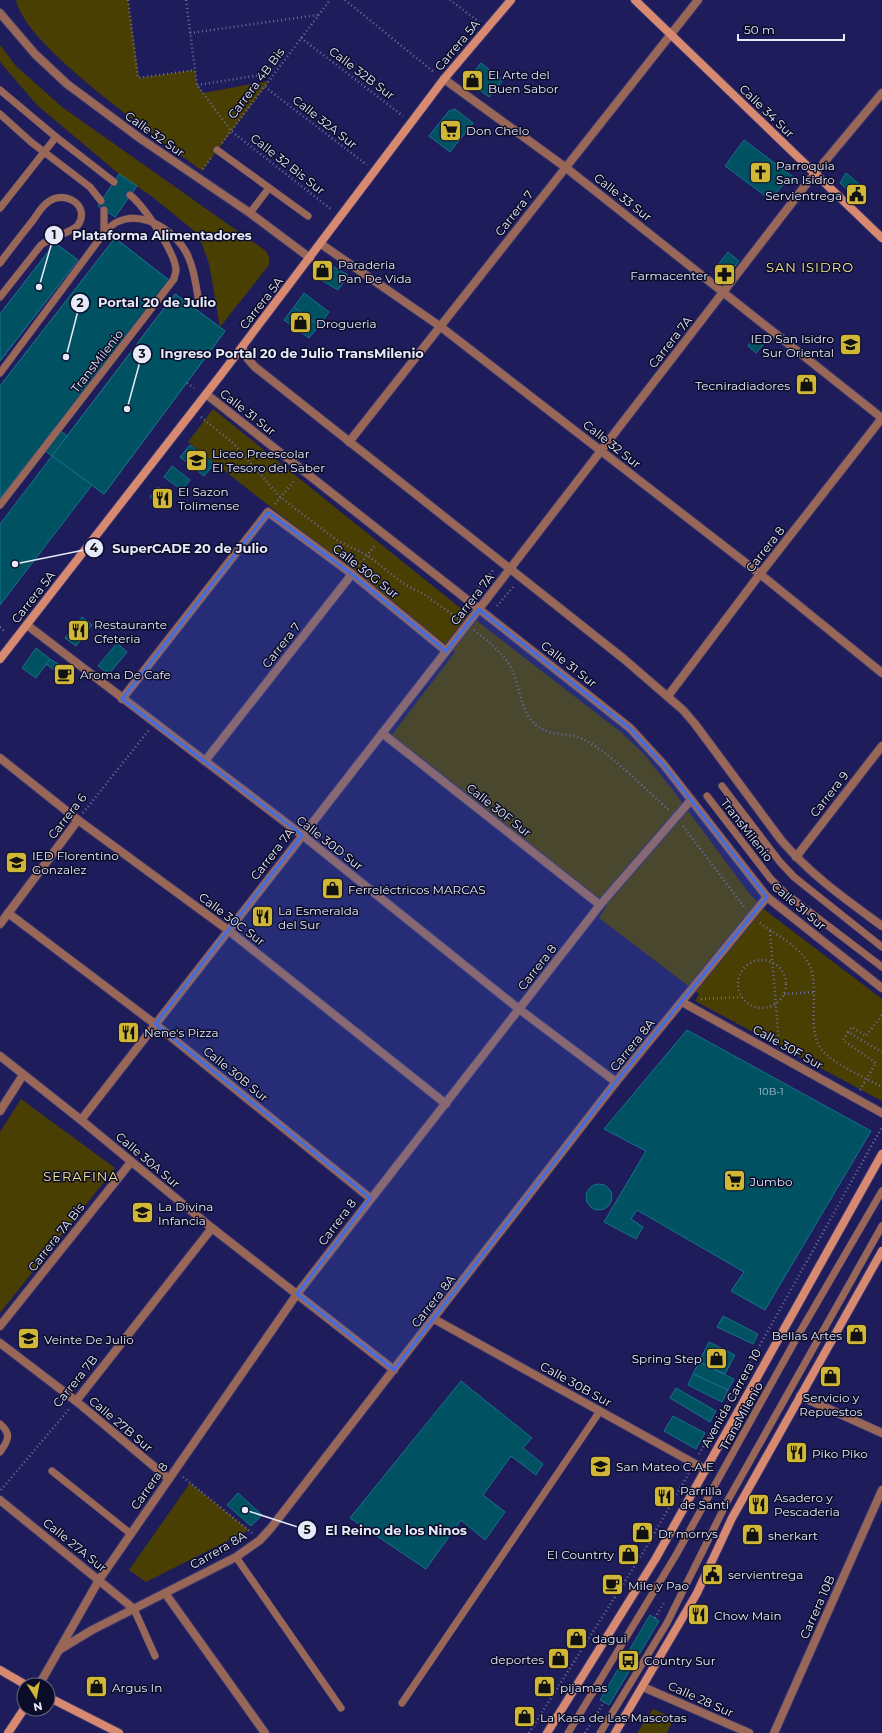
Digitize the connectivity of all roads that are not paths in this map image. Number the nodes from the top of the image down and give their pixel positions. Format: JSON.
{"nodes":[{"id":1,"x":511,"y":0,"type":"edge"},
{"id":2,"x":635,"y":0,"type":"edge"},
{"id":3,"x":698,"y":0,"type":"edge"},
{"id":4,"x":0,"y":13,"type":"edge"},
{"id":5,"x":672,"y":36,"type":"junction"},
{"id":6,"x":444,"y":79,"type":"junction"},
{"id":7,"x":882,"y":93,"type":"edge"},
{"id":8,"x":1,"y":94,"type":"edge"},
{"id":9,"x":0,"y":114,"type":"edge"},
{"id":10,"x":56,"y":137,"type":"junction"},
{"id":11,"x":217,"y":150,"type":"road end"},
{"id":12,"x":44,"y":152,"type":"junction"},
{"id":13,"x":565,"y":167,"type":"junction"},
{"id":14,"x":814,"y":174,"type":"junction"},
{"id":15,"x":114,"y":182,"type":"dead end"},
{"id":16,"x":269,"y":188,"type":"junction"},
{"id":17,"x":130,"y":195,"type":"dead end"},
{"id":18,"x":101,"y":201,"type":"dead end"},
{"id":19,"x":0,"y":208,"type":"edge"},
{"id":20,"x":104,"y":210,"type":"dead end"},
{"id":21,"x":250,"y":214,"type":"junction"},
{"id":22,"x":308,"y":216,"type":"dead end"},
{"id":23,"x":154,"y":223,"type":"junction"},
{"id":24,"x":104,"y":233,"type":"junction"},
{"id":25,"x":882,"y":238,"type":"edge"},
{"id":26,"x":321,"y":244,"type":"junction"},
{"id":27,"x":310,"y":258,"type":"junction"},
{"id":28,"x":0,"y":262,"type":"edge"},
{"id":29,"x":723,"y":292,"type":"junction"},
{"id":30,"x":0,"y":297,"type":"edge"},
{"id":31,"x":199,"y":303,"type":"dead end"},
{"id":32,"x":441,"y":327,"type":"junction"},
{"id":33,"x":242,"y":347,"type":"junction"},
{"id":34,"x":0,"y":373,"type":"edge"},
{"id":35,"x":206,"y":394,"type":"junction"},
{"id":36,"x":882,"y":418,"type":"edge"},
{"id":37,"x":349,"y":442,"type":"junction"},
{"id":38,"x":601,"y":451,"type":"junction"},
{"id":39,"x":0,"y":505,"type":"edge"},
{"id":40,"x":510,"y":569,"type":"junction"},
{"id":41,"x":352,"y":574,"type":"junction"},
{"id":42,"x":760,"y":574,"type":"junction"},
{"id":43,"x":479,"y":609,"type":"junction"},
{"id":44,"x":27,"y":625,"type":"junction"},
{"id":45,"x":446,"y":651,"type":"junction"},
{"id":46,"x":0,"y":659,"type":"edge"},
{"id":47,"x":882,"y":673,"type":"edge"},
{"id":48,"x":668,"y":696,"type":"junction"},
{"id":49,"x":122,"y":699,"type":"junction"},
{"id":50,"x":382,"y":733,"type":"junction"},
{"id":51,"x":882,"y":746,"type":"edge"},
{"id":52,"x":0,"y":758,"type":"edge"},
{"id":53,"x":205,"y":761,"type":"junction"},
{"id":54,"x":722,"y":786,"type":"dead end"},
{"id":55,"x":707,"y":796,"type":"dead end"},
{"id":56,"x":691,"y":800,"type":"junction"},
{"id":57,"x":78,"y":820,"type":"junction"},
{"id":58,"x":302,"y":835,"type":"junction"},
{"id":59,"x":796,"y":857,"type":"junction"},
{"id":60,"x":767,"y":897,"type":"junction"},
{"id":61,"x":600,"y":905,"type":"junction"},
{"id":62,"x":8,"y":913,"type":"junction"},
{"id":63,"x":0,"y":924,"type":"edge"},
{"id":64,"x":882,"y":926,"type":"edge"},
{"id":65,"x":228,"y":930,"type":"junction"},
{"id":66,"x":882,"y":947,"type":"edge"},
{"id":67,"x":882,"y":967,"type":"edge"},
{"id":68,"x":882,"y":988,"type":"edge"},
{"id":69,"x":682,"y":1002,"type":"junction"},
{"id":70,"x":519,"y":1009,"type":"junction"},
{"id":71,"x":155,"y":1024,"type":"junction"},
{"id":72,"x":0,"y":1056,"type":"edge"},
{"id":73,"x":23,"y":1075,"type":"junction"},
{"id":74,"x":616,"y":1082,"type":"junction"},
{"id":75,"x":446,"y":1104,"type":"junction"},
{"id":76,"x":0,"y":1111,"type":"edge"},
{"id":77,"x":882,"y":1113,"type":"edge"},
{"id":78,"x":81,"y":1120,"type":"junction"},
{"id":79,"x":882,"y":1154,"type":"edge"},
{"id":80,"x":131,"y":1162,"type":"junction"},
{"id":81,"x":882,"y":1190,"type":"edge"},
{"id":82,"x":370,"y":1198,"type":"junction"},
{"id":83,"x":882,"y":1226,"type":"edge"},
{"id":84,"x":212,"y":1228,"type":"junction"},
{"id":85,"x":882,"y":1251,"type":"edge"},
{"id":86,"x":297,"y":1294,"type":"junction"},
{"id":87,"x":434,"y":1319,"type":"junction"},
{"id":88,"x":0,"y":1326,"type":"edge"},
{"id":89,"x":0,"y":1343,"type":"edge"},
{"id":90,"x":394,"y":1370,"type":"junction"},
{"id":91,"x":800,"y":1396,"type":"junction"},
{"id":92,"x":76,"y":1401,"type":"junction"},
{"id":93,"x":600,"y":1411,"type":"junction"},
{"id":94,"x":0,"y":1424,"type":"edge"},
{"id":95,"x":882,"y":1433,"type":"edge"},
{"id":96,"x":0,"y":1452,"type":"edge"},
{"id":97,"x":706,"y":1470,"type":"junction"},
{"id":98,"x":52,"y":1471,"type":"dead end"},
{"id":99,"x":169,"y":1479,"type":"junction"},
{"id":100,"x":882,"y":1490,"type":"edge"},
{"id":101,"x":0,"y":1500,"type":"edge"},
{"id":102,"x":131,"y":1534,"type":"junction"},
{"id":103,"x":236,"y":1557,"type":"junction"},
{"id":104,"x":100,"y":1580,"type":"junction"},
{"id":105,"x":165,"y":1593,"type":"junction"},
{"id":106,"x":134,"y":1609,"type":"junction"},
{"id":107,"x":59,"y":1650,"type":"junction"},
{"id":108,"x":155,"y":1656,"type":"dead end"},
{"id":109,"x":0,"y":1670,"type":"edge"},
{"id":110,"x":44,"y":1677,"type":"edge"},
{"id":111,"x":16,"y":1679,"type":"edge"},
{"id":112,"x":643,"y":1687,"type":"junction"},
{"id":113,"x":56,"y":1701,"type":"edge"},
{"id":114,"x":402,"y":1703,"type":"dead end"},
{"id":115,"x":341,"y":1708,"type":"dead end"},
{"id":116,"x":19,"y":1717,"type":"edge"},
{"id":117,"x":8,"y":1733,"type":"edge"},
{"id":118,"x":119,"y":1733,"type":"edge"},
{"id":119,"x":265,"y":1733,"type":"edge"},
{"id":120,"x":547,"y":1733,"type":"edge"},
{"id":121,"x":568,"y":1733,"type":"edge"},
{"id":122,"x":600,"y":1733,"type":"edge"},
{"id":123,"x":615,"y":1733,"type":"edge"},
{"id":124,"x":749,"y":1733,"type":"edge"},
{"id":125,"x":774,"y":1733,"type":"edge"}],
"edges":[{"from":1,"to":6,"type":"main road","name":"Carrera 5A"},
{"from":2,"to":5,"type":"main road","name":"Calle 34 Sur"},
{"from":3,"to":5,"type":"street","name":"Carrera 7"},
{"from":4,"to":21,"type":"street","name":"Calle 32 Sur"},
{"from":5,"to":13,"type":"street","name":"Carrera 7"},
{"from":5,"to":14,"type":"main road","name":"Calle 34 Sur"},
{"from":6,"to":13,"type":"street","name":"Calle 33 Sur"},
{"from":6,"to":26,"type":"main road","name":"Carrera 5A"},
{"from":7,"to":14,"type":"street","name":"Carrera 7A"},
{"from":8,"to":10,"type":"lane"},
{"from":9,"to":12,"type":"lane"},
{"from":10,"to":12,"type":"lane"},
{"from":10,"to":15,"type":"lane"},
{"from":11,"to":16,"type":"lane"},
{"from":12,"to":18,"type":"lane"},
{"from":12,"to":19,"type":"lane"},
{"from":13,"to":29,"type":"street","name":"Calle 33 Sur"},
{"from":13,"to":32,"type":"street","name":"Carrera 7"},
{"from":14,"to":25,"type":"main road","name":"Calle 34 Sur"},
{"from":14,"to":29,"type":"street","name":"Carrera 7A"},
{"from":16,"to":21,"type":"lane"},
{"from":16,"to":22,"type":"lane"},
{"from":17,"to":23,"type":"lane","name":"TransMilenio"},
{"from":20,"to":24,"type":"lane"},
{"from":21,"to":27,"type":"street","name":"Calle 32 Sur"},
{"from":23,"to":24,"type":"lane","name":"TransMilenio"},
{"from":23,"to":31,"type":"lane","name":"TransMilenio"},
{"from":23,"to":39,"type":"lane","name":"TransMilenio"},
{"from":24,"to":34,"type":"lane","name":"TransMilenio"},
{"from":26,"to":27,"type":"main road","name":"Carrera 5A"},
{"from":26,"to":32,"type":"street","name":"Calle 32 Sur"},
{"from":27,"to":33,"type":"main road","name":"Carrera 5A"},
{"from":28,"to":30,"type":"lane"},
{"from":29,"to":36,"type":"street","name":"Calle 33 Sur"},
{"from":29,"to":38,"type":"street","name":"Carrera 7A"},
{"from":32,"to":37,"type":"street","name":"Carrera 7"},
{"from":32,"to":38,"type":"street","name":"Calle 32 Sur"},
{"from":33,"to":35,"type":"main road","name":"Carrera 5A"},
{"from":33,"to":37,"type":"street"},
{"from":35,"to":43,"type":"street","name":"Calle 31 Sur"},
{"from":35,"to":44,"type":"main road","name":"Carrera 5A"},
{"from":36,"to":42,"type":"street","name":"Carrera 8"},
{"from":37,"to":40,"type":"street"},
{"from":38,"to":40,"type":"street","name":"Carrera 7A"},
{"from":38,"to":42,"type":"street","name":"Calle 32 Sur"},
{"from":40,"to":43,"type":"street","name":"Carrera 7A"},
{"from":40,"to":48,"type":"street"},
{"from":41,"to":45,"type":"street","name":"Calle 30G Sur"},
{"from":41,"to":49,"type":"street","name":"Calle 30G Sur"},
{"from":41,"to":53,"type":"street","name":"Carrera 7"},
{"from":42,"to":47,"type":"street","name":"Calle 32 Sur"},
{"from":42,"to":48,"type":"street","name":"Carrera 8"},
{"from":43,"to":45,"type":"street","name":"Carrera 7A"},
{"from":43,"to":56,"type":"street","name":"Calle 31 Sur"},
{"from":44,"to":46,"type":"main road","name":"Carrera 5A"},
{"from":44,"to":49,"type":"street","name":"Calle 30D Sur"},
{"from":45,"to":50,"type":"street","name":"Carrera 7A"},
{"from":48,"to":59,"type":"street"},
{"from":49,"to":53,"type":"street","name":"Calle 30D Sur"},
{"from":50,"to":58,"type":"street","name":"Carrera 7A"},
{"from":50,"to":61,"type":"street","name":"Calle 30F Sur"},
{"from":51,"to":59,"type":"street","name":"Carrera 9"},
{"from":52,"to":57,"type":"street","name":"Calle 30C Sur"},
{"from":53,"to":58,"type":"street","name":"Calle 30D Sur"},
{"from":54,"to":66,"type":"lane","name":"TransMilenio"},
{"from":55,"to":67,"type":"lane","name":"TransMilenio"},
{"from":56,"to":60,"type":"street","name":"Calle 31 Sur"},
{"from":56,"to":61,"type":"street","name":"Carrera 8"},
{"from":57,"to":62,"type":"street","name":"Carrera 6"},
{"from":57,"to":65,"type":"street","name":"Calle 30C Sur"},
{"from":58,"to":65,"type":"street","name":"Carrera 7A"},
{"from":58,"to":70,"type":"street","name":"Calle 30D Sur"},
{"from":59,"to":64,"type":"street"},
{"from":60,"to":68,"type":"street","name":"Calle 31 Sur"},
{"from":60,"to":69,"type":"street","name":"Carrera 8A"},
{"from":61,"to":70,"type":"street","name":"Carrera 8"},
{"from":62,"to":63,"type":"street","name":"Carrera 6"},
{"from":62,"to":71,"type":"street","name":"Calle 30B Sur"},
{"from":65,"to":71,"type":"street","name":"Carrera 7A"},
{"from":65,"to":75,"type":"street","name":"Calle 30C Sur"},
{"from":69,"to":74,"type":"street","name":"Carrera 8A"},
{"from":69,"to":77,"type":"street","name":"Calle 30F Sur"},
{"from":70,"to":74,"type":"street","name":"Calle 30D Sur"},
{"from":70,"to":75,"type":"street","name":"Carrera 8"},
{"from":71,"to":78,"type":"street","name":"Carrera 7A"},
{"from":71,"to":82,"type":"street","name":"Calle 30B Sur"},
{"from":72,"to":73,"type":"street","name":"Calle 30A Sur"},
{"from":73,"to":76,"type":"street"},
{"from":73,"to":78,"type":"street","name":"Calle 30A Sur"},
{"from":74,"to":87,"type":"street","name":"Carrera 8A"},
{"from":75,"to":82,"type":"street","name":"Carrera 8"},
{"from":78,"to":80,"type":"street","name":"Calle 30A Sur"},
{"from":79,"to":97,"type":"main road","name":"Avenida Carrera 10"},
{"from":80,"to":84,"type":"street","name":"Calle 30A Sur"},
{"from":80,"to":88,"type":"street","name":"Carrera 7A Bis"},
{"from":81,"to":121,"type":"lane","name":"TransMilenio"},
{"from":82,"to":86,"type":"street","name":"Carrera 8"},
{"from":83,"to":122,"type":"lane"},
{"from":84,"to":86,"type":"street","name":"Calle 30A Sur"},
{"from":84,"to":92,"type":"street","name":"Carrera 7B"},
{"from":85,"to":91,"type":"main road"},
{"from":86,"to":90,"type":"street","name":"Calle 30A Sur"},
{"from":86,"to":99,"type":"street","name":"Carrera 8"},
{"from":87,"to":90,"type":"street","name":"Carrera 8A"},
{"from":87,"to":93,"type":"street","name":"Calle 30B Sur"},
{"from":89,"to":92,"type":"street","name":"Calle 27B Sur"},
{"from":90,"to":103,"type":"street","name":"Carrera 8A"},
{"from":91,"to":95,"type":"street"},
{"from":91,"to":112,"type":"main road"},
{"from":92,"to":99,"type":"street","name":"Calle 27B Sur"},
{"from":93,"to":97,"type":"street","name":"Calle 30B Sur"},
{"from":93,"to":114,"type":"lane"},
{"from":94,"to":96,"type":"lane"},
{"from":97,"to":120,"type":"main road","name":"Avenida Carrera 10"},
{"from":98,"to":102,"type":"lane"},
{"from":99,"to":102,"type":"street","name":"Carrera 8"},
{"from":100,"to":125,"type":"street","name":"Carrera 10B"},
{"from":101,"to":104,"type":"street","name":"Calle 27A Sur"},
{"from":102,"to":104,"type":"street","name":"Carrera 8"},
{"from":103,"to":105,"type":"street","name":"Carrera 8A"},
{"from":103,"to":115,"type":"lane"},
{"from":104,"to":106,"type":"street","name":"Calle 27A Sur"},
{"from":104,"to":107,"type":"street","name":"Carrera 8"},
{"from":105,"to":106,"type":"street","name":"Carrera 8A"},
{"from":105,"to":119,"type":"street"},
{"from":106,"to":107,"type":"street","name":"Carrera 8A"},
{"from":106,"to":108,"type":"lane"},
{"from":107,"to":110,"type":"street","name":"Carrera 8"},
{"from":109,"to":111,"type":"main road"},
{"from":112,"to":123,"type":"main road"},
{"from":112,"to":124,"type":"street","name":"Calle 28 Sur"},
{"from":113,"to":118,"type":"main road"},
{"from":116,"to":117,"type":"main road"}]}
